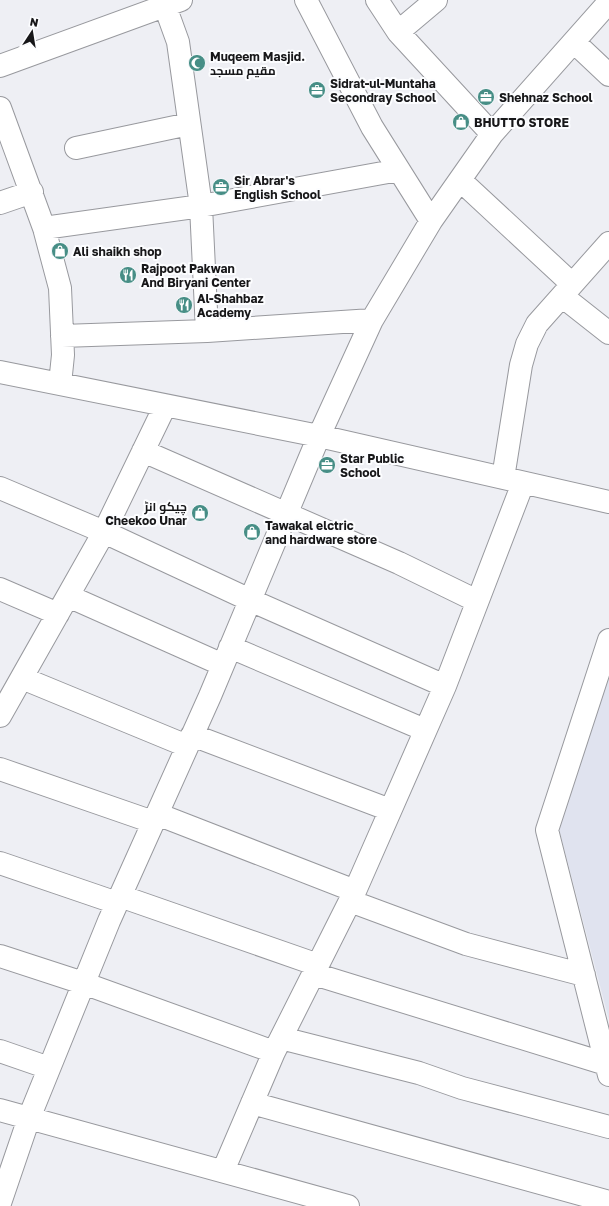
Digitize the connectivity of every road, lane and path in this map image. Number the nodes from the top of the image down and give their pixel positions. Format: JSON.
{"nodes":[{"id":1,"x":306,"y":0,"type":"edge"},
{"id":2,"x":377,"y":0,"type":"edge"},
{"id":3,"x":436,"y":0,"type":"edge"},
{"id":4,"x":173,"y":3,"type":"edge"},
{"id":5,"x":605,"y":13,"type":"edge"},
{"id":6,"x":398,"y":32,"type":"junction"},
{"id":7,"x":574,"y":42,"type":"junction"},
{"id":8,"x":0,"y":66,"type":"edge"},
{"id":9,"x":609,"y":75,"type":"edge"},
{"id":10,"x":0,"y":108,"type":"edge"},
{"id":11,"x":190,"y":124,"type":"junction"},
{"id":12,"x":492,"y":134,"type":"junction"},
{"id":13,"x":76,"y":148,"type":"dead end"},
{"id":14,"x":399,"y":170,"type":"junction"},
{"id":15,"x":460,"y":180,"type":"junction"},
{"id":16,"x":32,"y":192,"type":"junction"},
{"id":17,"x":0,"y":202,"type":"edge"},
{"id":18,"x":201,"y":206,"type":"junction"},
{"id":19,"x":431,"y":221,"type":"junction"},
{"id":20,"x":44,"y":228,"type":"junction"},
{"id":21,"x":609,"y":243,"type":"edge"},
{"id":22,"x":567,"y":290,"type":"junction"},
{"id":23,"x":372,"y":320,"type":"junction"},
{"id":24,"x":207,"y":331,"type":"junction"},
{"id":25,"x":609,"y":333,"type":"edge"},
{"id":26,"x":62,"y":336,"type":"junction"},
{"id":27,"x":0,"y":372,"type":"edge"},
{"id":28,"x":60,"y":384,"type":"junction"},
{"id":29,"x":165,"y":406,"type":"junction"},
{"id":30,"x":319,"y":436,"type":"junction"},
{"id":31,"x":143,"y":452,"type":"junction"},
{"id":32,"x":513,"y":480,"type":"junction"},
{"id":33,"x":0,"y":488,"type":"edge"},
{"id":34,"x":609,"y":502,"type":"edge"},
{"id":35,"x":286,"y":515,"type":"junction"},
{"id":36,"x":104,"y":532,"type":"junction"},
{"id":37,"x":0,"y":589,"type":"edge"},
{"id":38,"x":250,"y":600,"type":"junction"},
{"id":39,"x":478,"y":601,"type":"junction"},
{"id":40,"x":63,"y":605,"type":"junction"},
{"id":41,"x":609,"y":640,"type":"edge"},
{"id":42,"x":227,"y":656,"type":"junction"},
{"id":43,"x":22,"y":678,"type":"junction"},
{"id":44,"x":445,"y":686,"type":"junction"},
{"id":45,"x":6,"y":694,"type":"edge"},
{"id":46,"x":0,"y":716,"type":"edge"},
{"id":47,"x":426,"y":730,"type":"junction"},
{"id":48,"x":190,"y":740,"type":"junction"},
{"id":49,"x":0,"y":769,"type":"edge"},
{"id":50,"x":390,"y":810,"type":"junction"},
{"id":51,"x":155,"y":818,"type":"junction"},
{"id":52,"x":0,"y":863,"type":"edge"},
{"id":53,"x":352,"y":896,"type":"junction"},
{"id":54,"x":118,"y":899,"type":"junction"},
{"id":55,"x":0,"y":956,"type":"edge"},
{"id":56,"x":316,"y":970,"type":"junction"},
{"id":57,"x":584,"y":975,"type":"junction"},
{"id":58,"x":83,"y":983,"type":"junction"},
{"id":59,"x":278,"y":1045,"type":"junction"},
{"id":60,"x":0,"y":1051,"type":"edge"},
{"id":61,"x":49,"y":1068,"type":"junction"},
{"id":62,"x":608,"y":1070,"type":"edge"},
{"id":63,"x":252,"y":1103,"type":"junction"},
{"id":64,"x":0,"y":1110,"type":"edge"},
{"id":65,"x":29,"y":1118,"type":"junction"},
{"id":66,"x":609,"y":1127,"type":"edge"},
{"id":67,"x":223,"y":1171,"type":"junction"},
{"id":68,"x":609,"y":1202,"type":"edge"},
{"id":69,"x":0,"y":1203,"type":"edge"},
{"id":70,"x":348,"y":1206,"type":"edge"}],
"edges":[{"from":1,"to":14,"type":"street"},
{"from":2,"to":6,"type":"street"},
{"from":3,"to":6,"type":"street"},
{"from":4,"to":8,"type":"street"},
{"from":4,"to":11,"type":"street"},
{"from":5,"to":7,"type":"street"},
{"from":6,"to":12,"type":"street"},
{"from":7,"to":9,"type":"street"},
{"from":7,"to":12,"type":"street"},
{"from":10,"to":16,"type":"street"},
{"from":11,"to":13,"type":"street"},
{"from":11,"to":18,"type":"street"},
{"from":12,"to":15,"type":"street"},
{"from":14,"to":18,"type":"street"},
{"from":14,"to":19,"type":"street"},
{"from":15,"to":19,"type":"street"},
{"from":15,"to":22,"type":"street"},
{"from":16,"to":17,"type":"street"},
{"from":16,"to":20,"type":"street"},
{"from":18,"to":20,"type":"street"},
{"from":18,"to":24,"type":"street"},
{"from":19,"to":23,"type":"street"},
{"from":20,"to":26,"type":"street"},
{"from":21,"to":22,"type":"street"},
{"from":22,"to":25,"type":"street"},
{"from":22,"to":32,"type":"street"},
{"from":23,"to":24,"type":"street"},
{"from":23,"to":30,"type":"street"},
{"from":24,"to":26,"type":"street"},
{"from":26,"to":28,"type":"street"},
{"from":27,"to":28,"type":"street"},
{"from":28,"to":29,"type":"street"},
{"from":29,"to":30,"type":"street"},
{"from":29,"to":31,"type":"street"},
{"from":30,"to":32,"type":"street"},
{"from":30,"to":35,"type":"street"},
{"from":31,"to":35,"type":"street"},
{"from":31,"to":36,"type":"street"},
{"from":32,"to":34,"type":"street"},
{"from":32,"to":39,"type":"street"},
{"from":33,"to":36,"type":"street"},
{"from":35,"to":38,"type":"street"},
{"from":35,"to":39,"type":"street"},
{"from":36,"to":38,"type":"street"},
{"from":36,"to":40,"type":"street"},
{"from":37,"to":40,"type":"street"},
{"from":38,"to":42,"type":"street"},
{"from":38,"to":44,"type":"street"},
{"from":39,"to":44,"type":"street"},
{"from":40,"to":42,"type":"street"},
{"from":40,"to":43,"type":"street"},
{"from":41,"to":57,"type":"street"},
{"from":42,"to":47,"type":"street"},
{"from":42,"to":48,"type":"street"},
{"from":43,"to":45,"type":"street"},
{"from":43,"to":48,"type":"street"},
{"from":44,"to":47,"type":"street"},
{"from":45,"to":46,"type":"street"},
{"from":47,"to":50,"type":"street"},
{"from":48,"to":50,"type":"street"},
{"from":48,"to":51,"type":"street"},
{"from":49,"to":51,"type":"street"},
{"from":50,"to":53,"type":"street"},
{"from":51,"to":53,"type":"street"},
{"from":51,"to":54,"type":"street"},
{"from":52,"to":54,"type":"street"},
{"from":53,"to":56,"type":"street"},
{"from":53,"to":57,"type":"street"},
{"from":54,"to":56,"type":"street"},
{"from":54,"to":58,"type":"street"},
{"from":55,"to":58,"type":"street"},
{"from":56,"to":59,"type":"street"},
{"from":56,"to":62,"type":"street"},
{"from":57,"to":62,"type":"street"},
{"from":58,"to":59,"type":"street"},
{"from":58,"to":61,"type":"street"},
{"from":59,"to":63,"type":"street"},
{"from":59,"to":66,"type":"street"},
{"from":60,"to":61,"type":"street"},
{"from":61,"to":65,"type":"street"},
{"from":63,"to":67,"type":"street"},
{"from":63,"to":68,"type":"street"},
{"from":64,"to":65,"type":"street"},
{"from":65,"to":67,"type":"street"},
{"from":65,"to":69,"type":"street"},
{"from":67,"to":70,"type":"street"}]}
